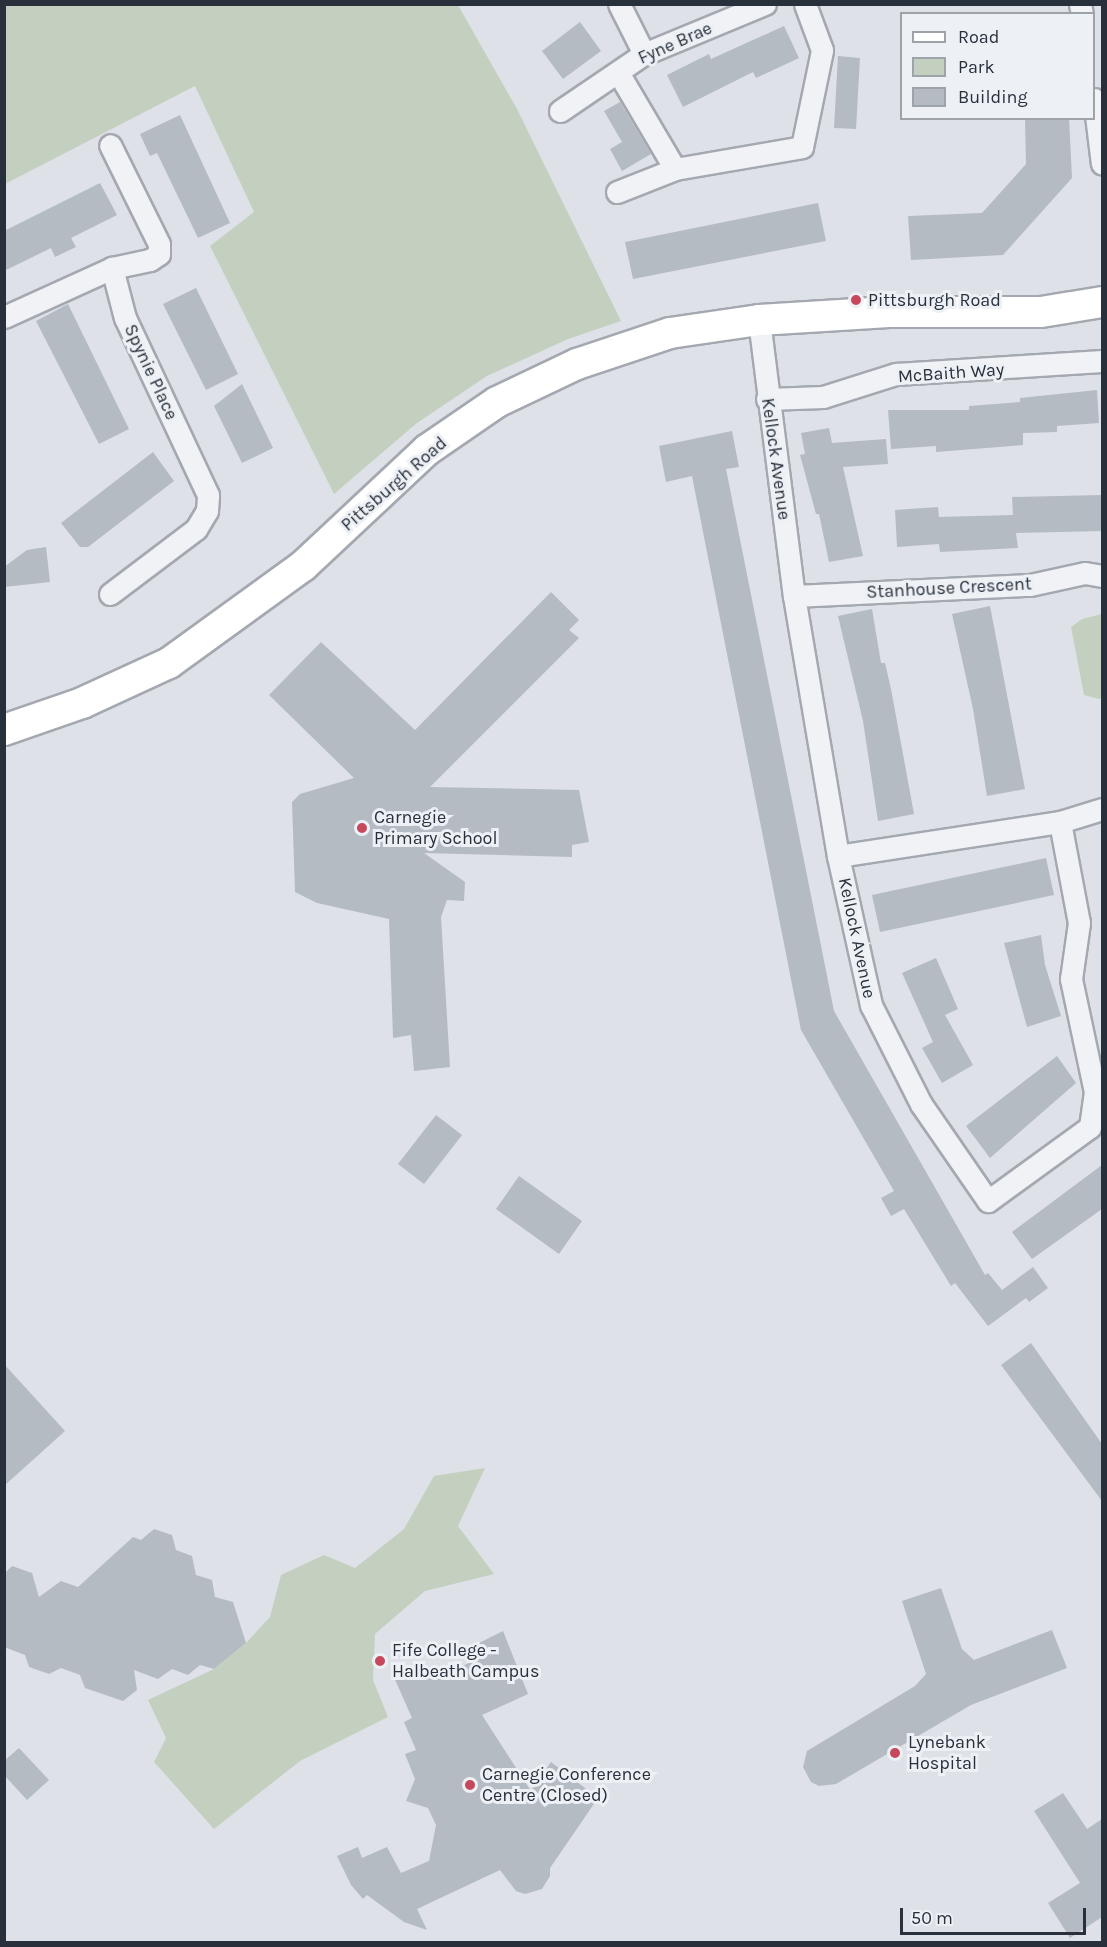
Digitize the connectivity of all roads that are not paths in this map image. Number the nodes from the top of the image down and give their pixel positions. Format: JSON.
{"nodes":[{"id":1,"x":619,"y":4,"type":"edge"},
{"id":2,"x":765,"y":4,"type":"edge"},
{"id":3,"x":805,"y":4,"type":"edge"},
{"id":4,"x":644,"y":54,"type":"junction"},
{"id":5,"x":618,"y":74,"type":"junction"},
{"id":6,"x":1095,"y":107,"type":"edge"},
{"id":7,"x":560,"y":111,"type":"dead end"},
{"id":8,"x":110,"y":145,"type":"dead end"},
{"id":9,"x":1102,"y":164,"type":"edge"},
{"id":10,"x":675,"y":169,"type":"junction"},
{"id":11,"x":617,"y":192,"type":"dead end"},
{"id":12,"x":112,"y":268,"type":"junction"},
{"id":13,"x":1102,"y":302,"type":"edge"},
{"id":14,"x":4,"y":318,"type":"edge"},
{"id":15,"x":759,"y":320,"type":"junction"},
{"id":16,"x":1102,"y":362,"type":"edge"},
{"id":17,"x":767,"y":399,"type":"junction"},
{"id":18,"x":1102,"y":576,"type":"edge"},
{"id":19,"x":110,"y":594,"type":"dead end"},
{"id":20,"x":794,"y":596,"type":"junction"},
{"id":21,"x":4,"y":730,"type":"edge"},
{"id":22,"x":1102,"y":809,"type":"edge"},
{"id":23,"x":1060,"y":822,"type":"junction"},
{"id":24,"x":838,"y":856,"type":"junction"}],
"edges":[{"from":1,"to":4,"type":"street"},
{"from":2,"to":4,"type":"street","name":"Fyne Brae"},
{"from":3,"to":10,"type":"street"},
{"from":4,"to":5,"type":"street","name":"Fyne Brae"},
{"from":5,"to":7,"type":"street","name":"Fyne Brae"},
{"from":5,"to":10,"type":"street"},
{"from":6,"to":9,"type":"street"},
{"from":8,"to":12,"type":"street"},
{"from":10,"to":11,"type":"street"},
{"from":12,"to":14,"type":"street"},
{"from":12,"to":19,"type":"street","name":"Spynie Place"},
{"from":13,"to":15,"type":"street","name":"Pittsburgh Road"},
{"from":15,"to":17,"type":"street","name":"Kellock Avenue"},
{"from":15,"to":21,"type":"street","name":"Pittsburgh Road"},
{"from":16,"to":17,"type":"street","name":"McBaith Way"},
{"from":17,"to":20,"type":"street","name":"Kellock Avenue"},
{"from":18,"to":20,"type":"street","name":"Stanhouse Crescent"},
{"from":20,"to":24,"type":"street","name":"Kellock Avenue"},
{"from":22,"to":23,"type":"street"},
{"from":23,"to":24,"type":"street"},
{"from":23,"to":24,"type":"street","name":"Kellock Avenue"}]}
